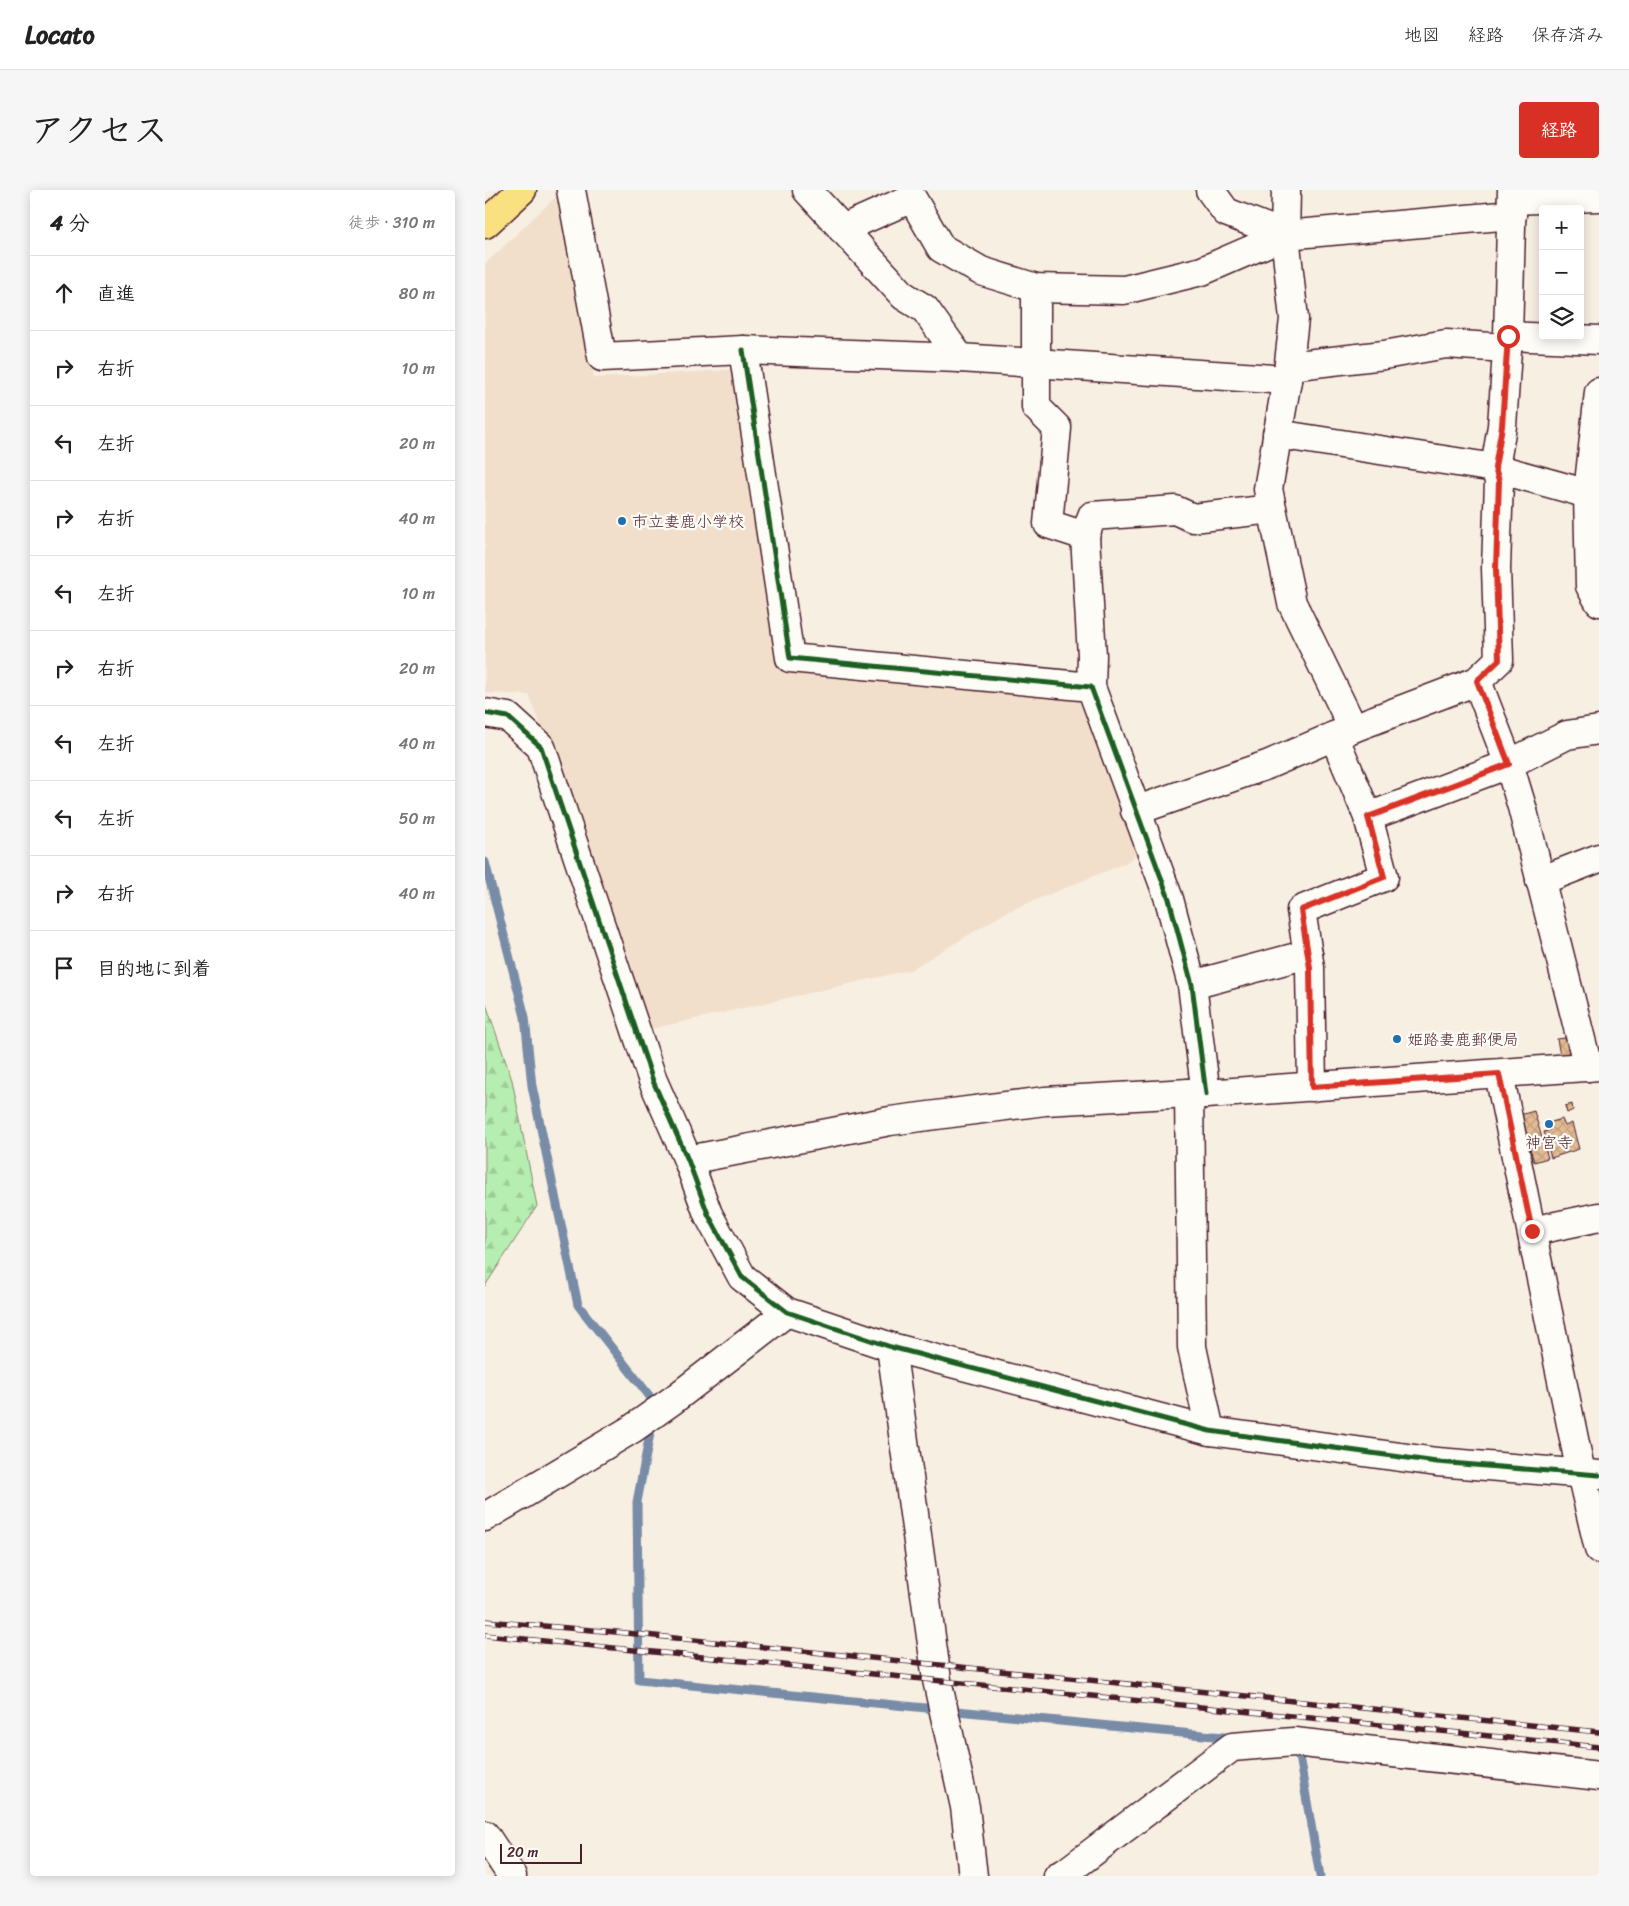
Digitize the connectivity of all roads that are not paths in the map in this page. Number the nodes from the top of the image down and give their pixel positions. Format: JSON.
{"nodes":[{"id":1,"x":522,"y":190,"type":"edge"},
{"id":2,"x":571,"y":190,"type":"edge"},
{"id":3,"x":807,"y":190,"type":"edge"},
{"id":4,"x":1210,"y":190,"type":"edge"},
{"id":5,"x":1286,"y":190,"type":"edge"},
{"id":6,"x":1599,"y":197,"type":"edge"},
{"id":7,"x":1512,"y":201,"type":"edge"},
{"id":8,"x":485,"y":224,"type":"edge"},
{"id":9,"x":842,"y":229,"type":"junction"},
{"id":10,"x":1285,"y":235,"type":"junction"},
{"id":11,"x":1037,"y":288,"type":"junction"},
{"id":12,"x":1599,"y":340,"type":"edge"},
{"id":13,"x":1507,"y":342,"type":"junction"},
{"id":14,"x":743,"y":350,"type":"junction"},
{"id":15,"x":960,"y":358,"type":"junction"},
{"id":16,"x":1037,"y":363,"type":"junction"},
{"id":17,"x":1288,"y":373,"type":"junction"},
{"id":18,"x":1599,"y":392,"type":"edge"},
{"id":19,"x":1277,"y":434,"type":"junction"},
{"id":20,"x":1495,"y":468,"type":"junction"},
{"id":21,"x":1594,"y":495,"type":"edge"},
{"id":22,"x":1272,"y":509,"type":"junction"},
{"id":23,"x":1085,"y":536,"type":"junction"},
{"id":24,"x":1599,"y":602,"type":"edge"},
{"id":25,"x":1477,"y":681,"type":"junction"},
{"id":26,"x":1091,"y":687,"type":"junction"},
{"id":27,"x":485,"y":713,"type":"edge"},
{"id":28,"x":1599,"y":730,"type":"edge"},
{"id":29,"x":1343,"y":732,"type":"junction"},
{"id":30,"x":1509,"y":764,"type":"junction"},
{"id":31,"x":1135,"y":811,"type":"junction"},
{"id":32,"x":1368,"y":817,"type":"junction"},
{"id":33,"x":1599,"y":858,"type":"edge"},
{"id":34,"x":1540,"y":881,"type":"junction"},
{"id":35,"x":1308,"y":954,"type":"junction"},
{"id":36,"x":1192,"y":986,"type":"junction"},
{"id":37,"x":1593,"y":1067,"type":"edge"},
{"id":38,"x":1499,"y":1074,"type":"junction"},
{"id":39,"x":1312,"y":1087,"type":"junction"},
{"id":40,"x":1197,"y":1094,"type":"junction"},
{"id":41,"x":688,"y":1160,"type":"junction"},
{"id":42,"x":1599,"y":1217,"type":"edge"},
{"id":43,"x":1532,"y":1231,"type":"junction"},
{"id":44,"x":787,"y":1312,"type":"junction"},
{"id":45,"x":891,"y":1347,"type":"junction"},
{"id":46,"x":1210,"y":1431,"type":"junction"},
{"id":47,"x":1590,"y":1474,"type":"edge"},
{"id":48,"x":485,"y":1517,"type":"edge"},
{"id":49,"x":1599,"y":1549,"type":"edge"},
{"id":50,"x":1599,"y":1776,"type":"edge"},
{"id":51,"x":485,"y":1836,"type":"edge"},
{"id":52,"x":512,"y":1876,"type":"edge"},
{"id":53,"x":973,"y":1876,"type":"edge"},
{"id":54,"x":1058,"y":1876,"type":"edge"}],
"edges":[{"from":1,"to":8,"type":"main road"},
{"from":2,"to":14,"type":"street"},
{"from":3,"to":9,"type":"street"},
{"from":4,"to":10,"type":"street"},
{"from":5,"to":10,"type":"street"},
{"from":6,"to":7,"type":"street"},
{"from":7,"to":10,"type":"street"},
{"from":7,"to":13,"type":"street"},
{"from":9,"to":11,"type":"street"},
{"from":9,"to":15,"type":"street"},
{"from":10,"to":11,"type":"street"},
{"from":10,"to":17,"type":"street"},
{"from":11,"to":16,"type":"street"},
{"from":12,"to":13,"type":"street"},
{"from":13,"to":17,"type":"street"},
{"from":13,"to":20,"type":"street"},
{"from":14,"to":15,"type":"street"},
{"from":14,"to":26,"type":"street"},
{"from":15,"to":16,"type":"street"},
{"from":16,"to":17,"type":"street"},
{"from":16,"to":23,"type":"street"},
{"from":17,"to":19,"type":"street"},
{"from":18,"to":21,"type":"street"},
{"from":19,"to":20,"type":"street"},
{"from":19,"to":22,"type":"street"},
{"from":20,"to":21,"type":"street"},
{"from":20,"to":25,"type":"street"},
{"from":21,"to":24,"type":"street"},
{"from":22,"to":23,"type":"street"},
{"from":22,"to":29,"type":"street"},
{"from":23,"to":26,"type":"street"},
{"from":25,"to":29,"type":"street"},
{"from":25,"to":30,"type":"street"},
{"from":26,"to":31,"type":"street"},
{"from":27,"to":41,"type":"street"},
{"from":28,"to":30,"type":"street"},
{"from":29,"to":31,"type":"street"},
{"from":29,"to":32,"type":"street"},
{"from":30,"to":32,"type":"street"},
{"from":30,"to":34,"type":"street"},
{"from":31,"to":36,"type":"street"},
{"from":32,"to":35,"type":"street"},
{"from":33,"to":34,"type":"street"},
{"from":34,"to":37,"type":"street"},
{"from":35,"to":36,"type":"street"},
{"from":35,"to":39,"type":"street"},
{"from":36,"to":40,"type":"street"},
{"from":37,"to":38,"type":"street"},
{"from":38,"to":39,"type":"street"},
{"from":38,"to":43,"type":"street"},
{"from":39,"to":40,"type":"street"},
{"from":40,"to":41,"type":"street"},
{"from":40,"to":46,"type":"street"},
{"from":41,"to":44,"type":"street"},
{"from":42,"to":43,"type":"street"},
{"from":43,"to":47,"type":"street"},
{"from":44,"to":45,"type":"street"},
{"from":44,"to":48,"type":"street"},
{"from":45,"to":46,"type":"street"},
{"from":45,"to":53,"type":"street"},
{"from":46,"to":47,"type":"street"},
{"from":47,"to":49,"type":"street"},
{"from":50,"to":54,"type":"street"},
{"from":51,"to":52,"type":"street"}]}
